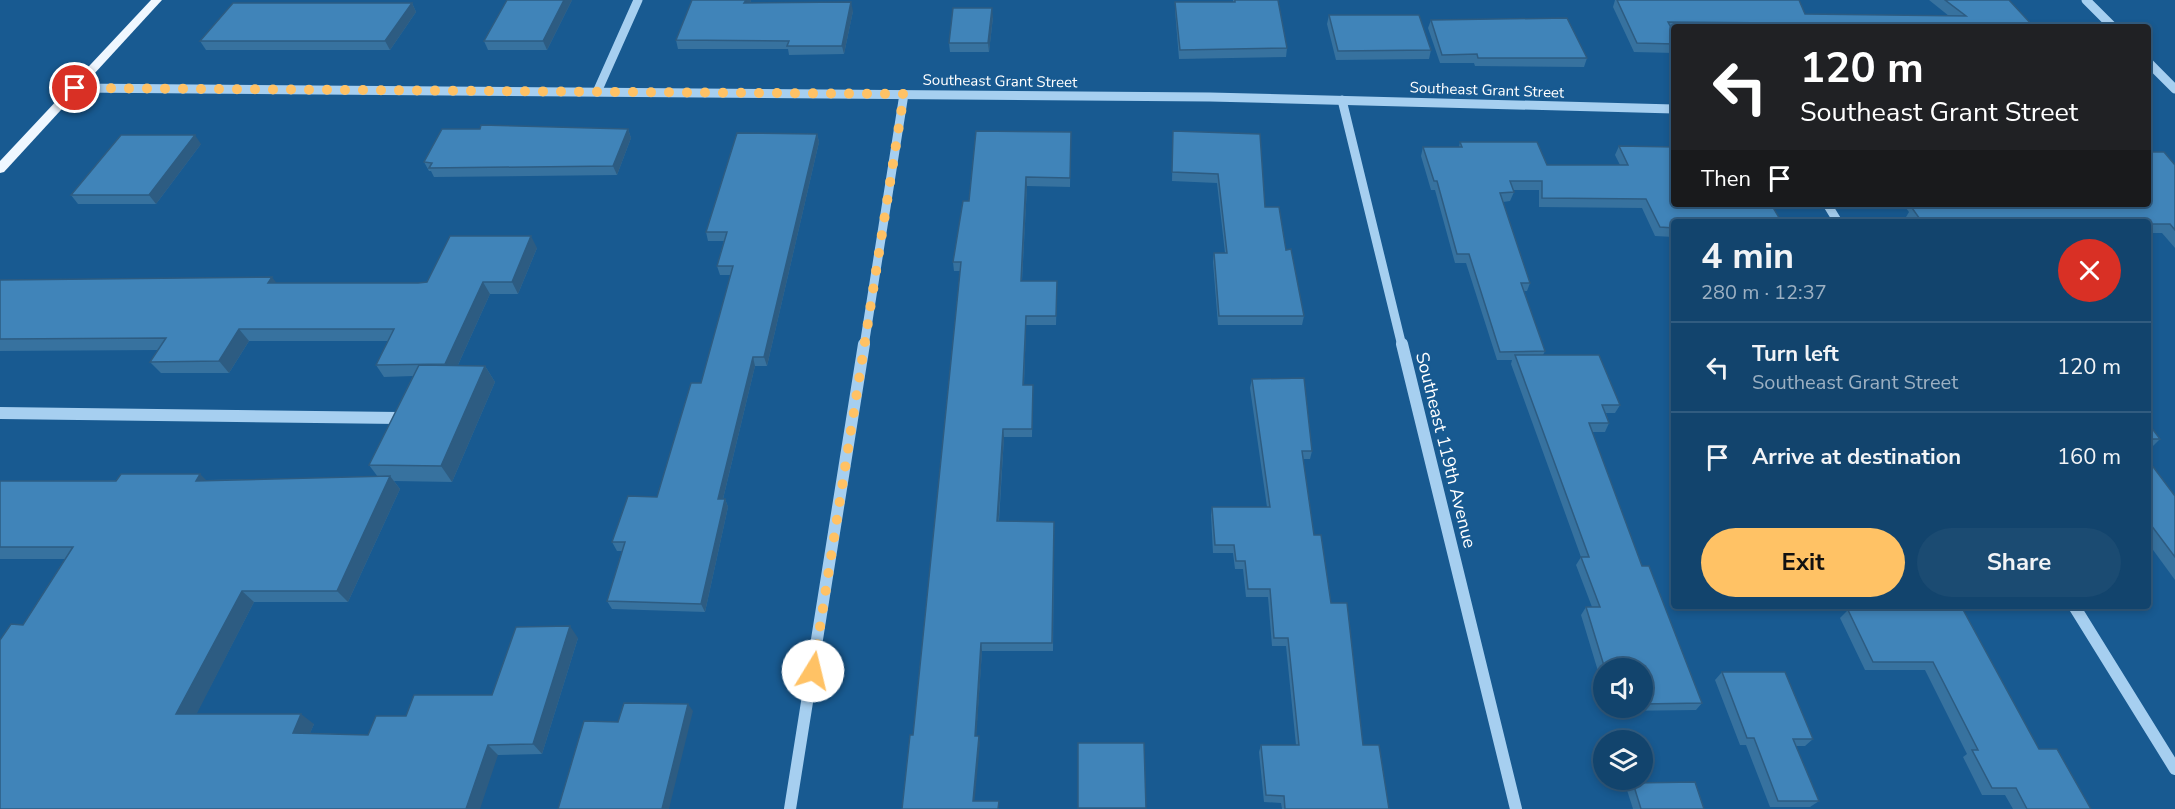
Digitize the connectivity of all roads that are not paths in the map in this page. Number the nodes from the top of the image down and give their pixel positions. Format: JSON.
{"nodes":[{"id":1,"x":157,"y":0,"type":"edge"},
{"id":2,"x":638,"y":0,"type":"edge"},
{"id":3,"x":2086,"y":0,"type":"edge"},
{"id":4,"x":2110,"y":24,"type":"edge"},
{"id":5,"x":2151,"y":65,"type":"edge"},
{"id":6,"x":75,"y":88,"type":"junction"},
{"id":7,"x":2175,"y":89,"type":"edge"},
{"id":8,"x":597,"y":92,"type":"junction"},
{"id":9,"x":904,"y":94,"type":"junction"},
{"id":10,"x":1342,"y":100,"type":"junction"},
{"id":11,"x":1671,"y":109,"type":"edge"},
{"id":12,"x":0,"y":169,"type":"edge"},
{"id":13,"x":0,"y":413,"type":"edge"},
{"id":14,"x":399,"y":418,"type":"edge"},
{"id":15,"x":2076,"y":609,"type":"edge"},
{"id":16,"x":2175,"y":769,"type":"edge"},
{"id":17,"x":790,"y":809,"type":"edge"},
{"id":18,"x":1516,"y":809,"type":"edge"}],
"edges":[{"from":1,"to":6,"type":"main road"},
{"from":2,"to":8,"type":"street"},
{"from":3,"to":4,"type":"street"},
{"from":5,"to":7,"type":"street"},
{"from":6,"to":8,"type":"street","name":"Southeast Grant Street"},
{"from":6,"to":12,"type":"main road"},
{"from":8,"to":9,"type":"street","name":"Southeast Grant Street"},
{"from":9,"to":10,"type":"street","name":"Southeast Grant Street"},
{"from":9,"to":17,"type":"street"},
{"from":10,"to":11,"type":"street","name":"Southeast Grant Street"},
{"from":10,"to":18,"type":"street","name":"Southeast 119th Avenue"},
{"from":13,"to":14,"type":"street"},
{"from":15,"to":16,"type":"street"}]}
